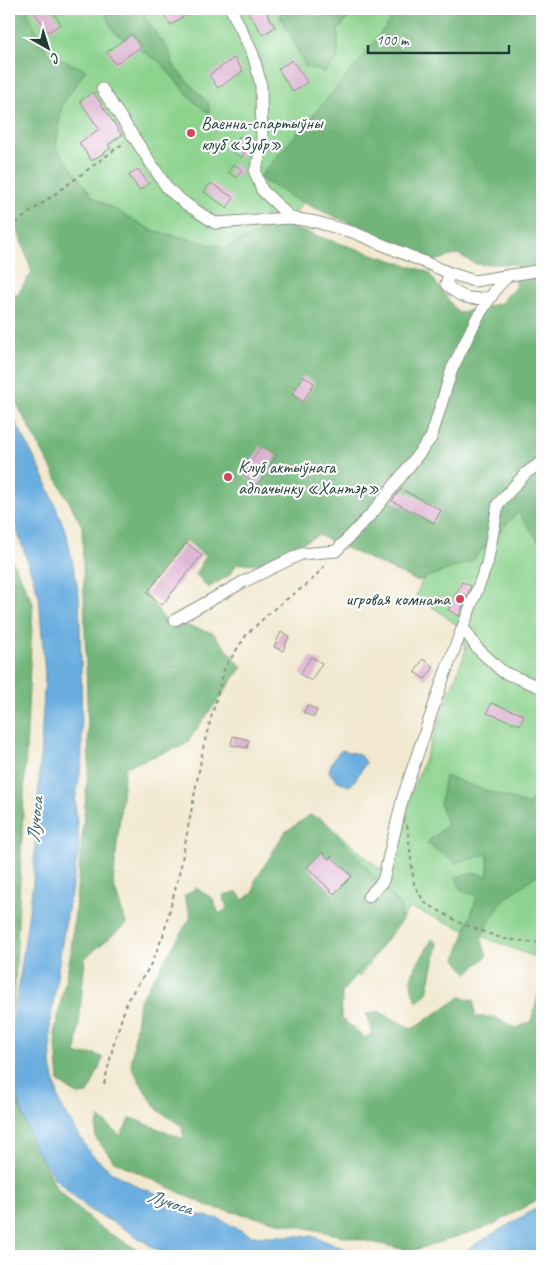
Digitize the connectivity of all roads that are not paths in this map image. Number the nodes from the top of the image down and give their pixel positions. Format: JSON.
{"nodes":[{"id":1,"x":231,"y":9,"type":"edge"},
{"id":2,"x":102,"y":89,"type":"dead end"},
{"id":3,"x":291,"y":218,"type":"junction"},
{"id":4,"x":542,"y":270,"type":"edge"},
{"id":5,"x":450,"y":273,"type":"junction"},
{"id":6,"x":508,"y":275,"type":"junction"},
{"id":7,"x":491,"y":297,"type":"junction"},
{"id":8,"x":542,"y":462,"type":"edge"},
{"id":9,"x":175,"y":620,"type":"dead end"},
{"id":10,"x":463,"y":627,"type":"junction"},
{"id":11,"x":542,"y":688,"type":"edge"},
{"id":12,"x":368,"y":897,"type":"dead end"}],
"edges":[{"from":1,"to":3,"type":"street"},
{"from":2,"to":3,"type":"street"},
{"from":3,"to":5,"type":"street"},
{"from":4,"to":6,"type":"street"},
{"from":5,"to":6,"type":"street"},
{"from":5,"to":7,"type":"street"},
{"from":6,"to":7,"type":"street"},
{"from":7,"to":9,"type":"street"},
{"from":8,"to":10,"type":"street"},
{"from":10,"to":11,"type":"street"},
{"from":10,"to":12,"type":"street"}]}
